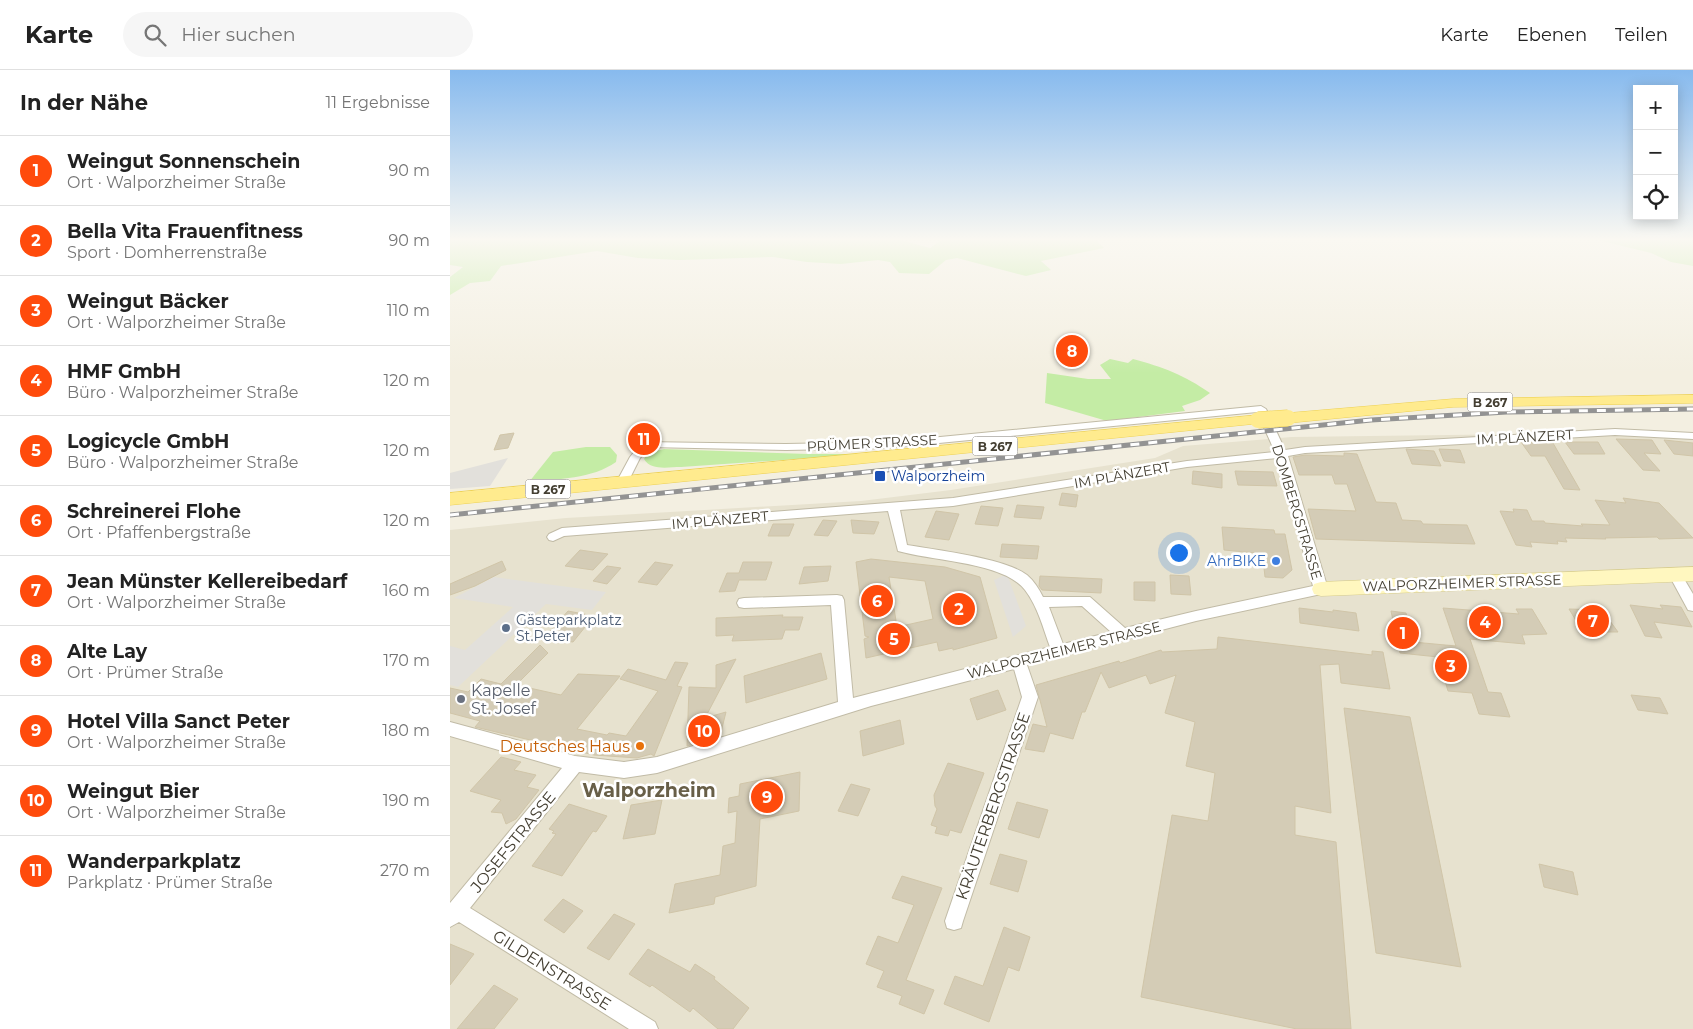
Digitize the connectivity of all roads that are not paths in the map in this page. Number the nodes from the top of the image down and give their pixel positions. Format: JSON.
{"nodes":[{"id":1,"x":1693,"y":399,"type":"edge"},
{"id":2,"x":1260,"y":415,"type":"junction"},
{"id":3,"x":1693,"y":436,"type":"edge"},
{"id":4,"x":1282,"y":455,"type":"junction"},
{"id":5,"x":622,"y":482,"type":"junction"},
{"id":6,"x":450,"y":499,"type":"edge"},
{"id":7,"x":893,"y":507,"type":"junction"},
{"id":8,"x":554,"y":537,"type":"dead end"},
{"id":9,"x":1684,"y":575,"type":"edge"},
{"id":10,"x":1321,"y":589,"type":"junction"},
{"id":11,"x":1040,"y":602,"type":"junction"},
{"id":12,"x":744,"y":603,"type":"dead end"},
{"id":13,"x":1693,"y":606,"type":"edge"},
{"id":14,"x":1123,"y":635,"type":"junction"},
{"id":15,"x":1058,"y":651,"type":"junction"},
{"id":16,"x":1019,"y":661,"type":"junction"},
{"id":17,"x":846,"y":706,"type":"junction"},
{"id":18,"x":450,"y":729,"type":"edge"},
{"id":19,"x":576,"y":764,"type":"junction"},
{"id":20,"x":453,"y":914,"type":"edge"},
{"id":21,"x":954,"y":921,"type":"dead end"},
{"id":22,"x":648,"y":1029,"type":"edge"}],
"edges":[{"from":1,"to":2,"type":"main road","number":"B 267","bridge":true},
{"from":2,"to":4,"type":"street","name":"DOMBERGSTRASSE"},
{"from":2,"to":5,"type":"main road","number":"B 267"},
{"from":2,"to":5,"type":"street","name":"PRÜMER STRASSE"},
{"from":3,"to":4,"type":"street","name":"IM PLÄNZERT"},
{"from":4,"to":7,"type":"street","name":"IM PLÄNZERT"},
{"from":4,"to":10,"type":"street","name":"DOMBERGSTRASSE"},
{"from":5,"to":6,"type":"main road","number":"B 267"},
{"from":7,"to":8,"type":"street","name":"IM PLÄNZERT"},
{"from":7,"to":11,"type":"street"},
{"from":9,"to":10,"type":"street","name":"WALPORZHEIMER STRASSE"},
{"from":9,"to":13,"type":"street"},
{"from":10,"to":14,"type":"street","name":"WALPORZHEIMER STRASSE"},
{"from":11,"to":14,"type":"street"},
{"from":11,"to":15,"type":"street"},
{"from":12,"to":17,"type":"street"},
{"from":14,"to":15,"type":"street","name":"WALPORZHEIMER STRASSE"},
{"from":15,"to":16,"type":"street","name":"WALPORZHEIMER STRASSE"},
{"from":16,"to":17,"type":"street","name":"WALPORZHEIMER STRASSE"},
{"from":16,"to":21,"type":"street","name":"KRÄUTERBERGSTRASSE"},
{"from":17,"to":19,"type":"street","name":"WALPORZHEIMER STRASSE"},
{"from":18,"to":19,"type":"street","name":"WALPORZHEIMER STRASSE"},
{"from":19,"to":20,"type":"street","name":"JOSEFSTRASSE"},
{"from":20,"to":22,"type":"street","name":"GILDENSTRASSE"}]}
